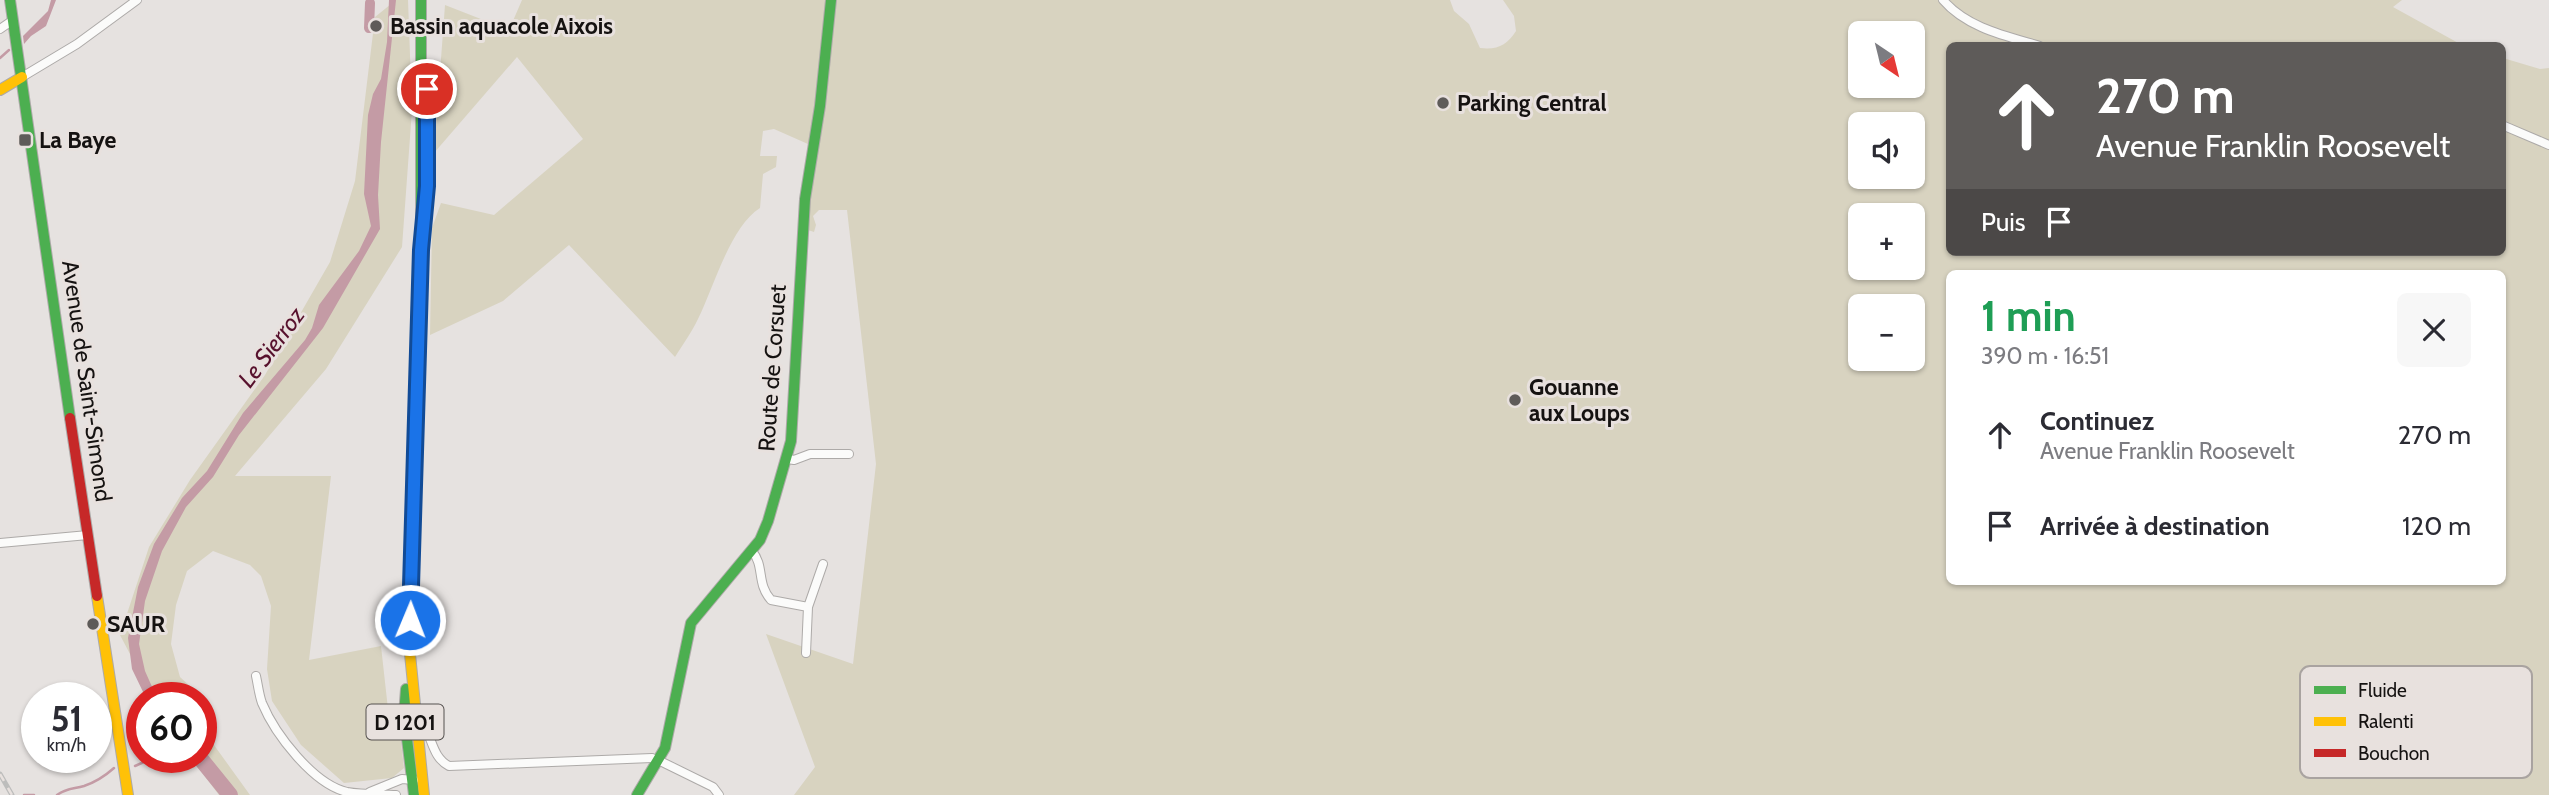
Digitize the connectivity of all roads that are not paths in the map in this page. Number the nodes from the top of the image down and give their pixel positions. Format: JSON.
{"nodes":[{"id":1,"x":10,"y":0,"type":"edge"},
{"id":2,"x":137,"y":0,"type":"edge"},
{"id":3,"x":421,"y":0,"type":"edge"},
{"id":4,"x":428,"y":0,"type":"edge"},
{"id":5,"x":831,"y":0,"type":"edge"},
{"id":6,"x":1943,"y":0,"type":"edge"},
{"id":7,"x":13,"y":20,"type":"junction"},
{"id":8,"x":0,"y":29,"type":"edge"},
{"id":9,"x":2026,"y":42,"type":"edge"},
{"id":10,"x":22,"y":77,"type":"junction"},
{"id":11,"x":0,"y":90,"type":"edge"},
{"id":12,"x":2506,"y":127,"type":"edge"},
{"id":13,"x":2549,"y":145,"type":"edge"},
{"id":14,"x":421,"y":250,"type":"junction"},
{"id":15,"x":849,"y":454,"type":"dead end"},
{"id":16,"x":788,"y":459,"type":"junction"},
{"id":17,"x":88,"y":535,"type":"junction"},
{"id":18,"x":0,"y":543,"type":"edge"},
{"id":19,"x":752,"y":551,"type":"junction"},
{"id":20,"x":823,"y":564,"type":"dead end"},
{"id":21,"x":808,"y":607,"type":"junction"},
{"id":22,"x":806,"y":653,"type":"dead end"},
{"id":23,"x":410,"y":664,"type":"junction"},
{"id":24,"x":256,"y":676,"type":"dead end"},
{"id":25,"x":414,"y":717,"type":"junction"},
{"id":26,"x":655,"y":759,"type":"junction"},
{"id":27,"x":411,"y":779,"type":"junction"},
{"id":28,"x":364,"y":794,"type":"edge"},
{"id":29,"x":128,"y":795,"type":"edge"},
{"id":30,"x":396,"y":795,"type":"edge"},
{"id":31,"x":414,"y":795,"type":"edge"},
{"id":32,"x":422,"y":795,"type":"edge"},
{"id":33,"x":637,"y":795,"type":"edge"},
{"id":34,"x":719,"y":795,"type":"edge"}],
"edges":[{"from":1,"to":7,"type":"main road","name":"Avenue de Saint-Simond"},
{"from":2,"to":10,"type":"street"},
{"from":3,"to":14,"type":"main road"},
{"from":4,"to":14,"type":"main road"},
{"from":5,"to":16,"type":"main road","name":"Route de Corsuet"},
{"from":6,"to":9,"type":"street"},
{"from":7,"to":8,"type":"street"},
{"from":7,"to":10,"type":"main road","name":"Avenue de Saint-Simond"},
{"from":10,"to":11,"type":"main road"},
{"from":10,"to":17,"type":"main road","name":"Avenue de Saint-Simond"},
{"from":12,"to":13,"type":"street"},
{"from":14,"to":23,"type":"main road"},
{"from":15,"to":16,"type":"street"},
{"from":16,"to":19,"type":"main road","name":"Route de Corsuet"},
{"from":17,"to":18,"type":"street"},
{"from":17,"to":29,"type":"main road","name":"Avenue de Saint-Simond"},
{"from":19,"to":21,"type":"street"},
{"from":19,"to":26,"type":"main road","name":"Route de Corsuet"},
{"from":20,"to":21,"type":"street"},
{"from":21,"to":22,"type":"street"},
{"from":23,"to":25,"type":"main road","number":"D 1201"},
{"from":23,"to":27,"type":"main road","number":"D 1201"},
{"from":24,"to":28,"type":"street"},
{"from":25,"to":26,"type":"street"},
{"from":25,"to":32,"type":"main road","number":"D 1201"},
{"from":26,"to":33,"type":"main road","name":"Route de Corsuet"},
{"from":26,"to":34,"type":"street"},
{"from":27,"to":28,"type":"street"},
{"from":27,"to":31,"type":"main road","number":"D 1201"},
{"from":27,"to":32,"type":"street"},
{"from":28,"to":30,"type":"street"}]}
